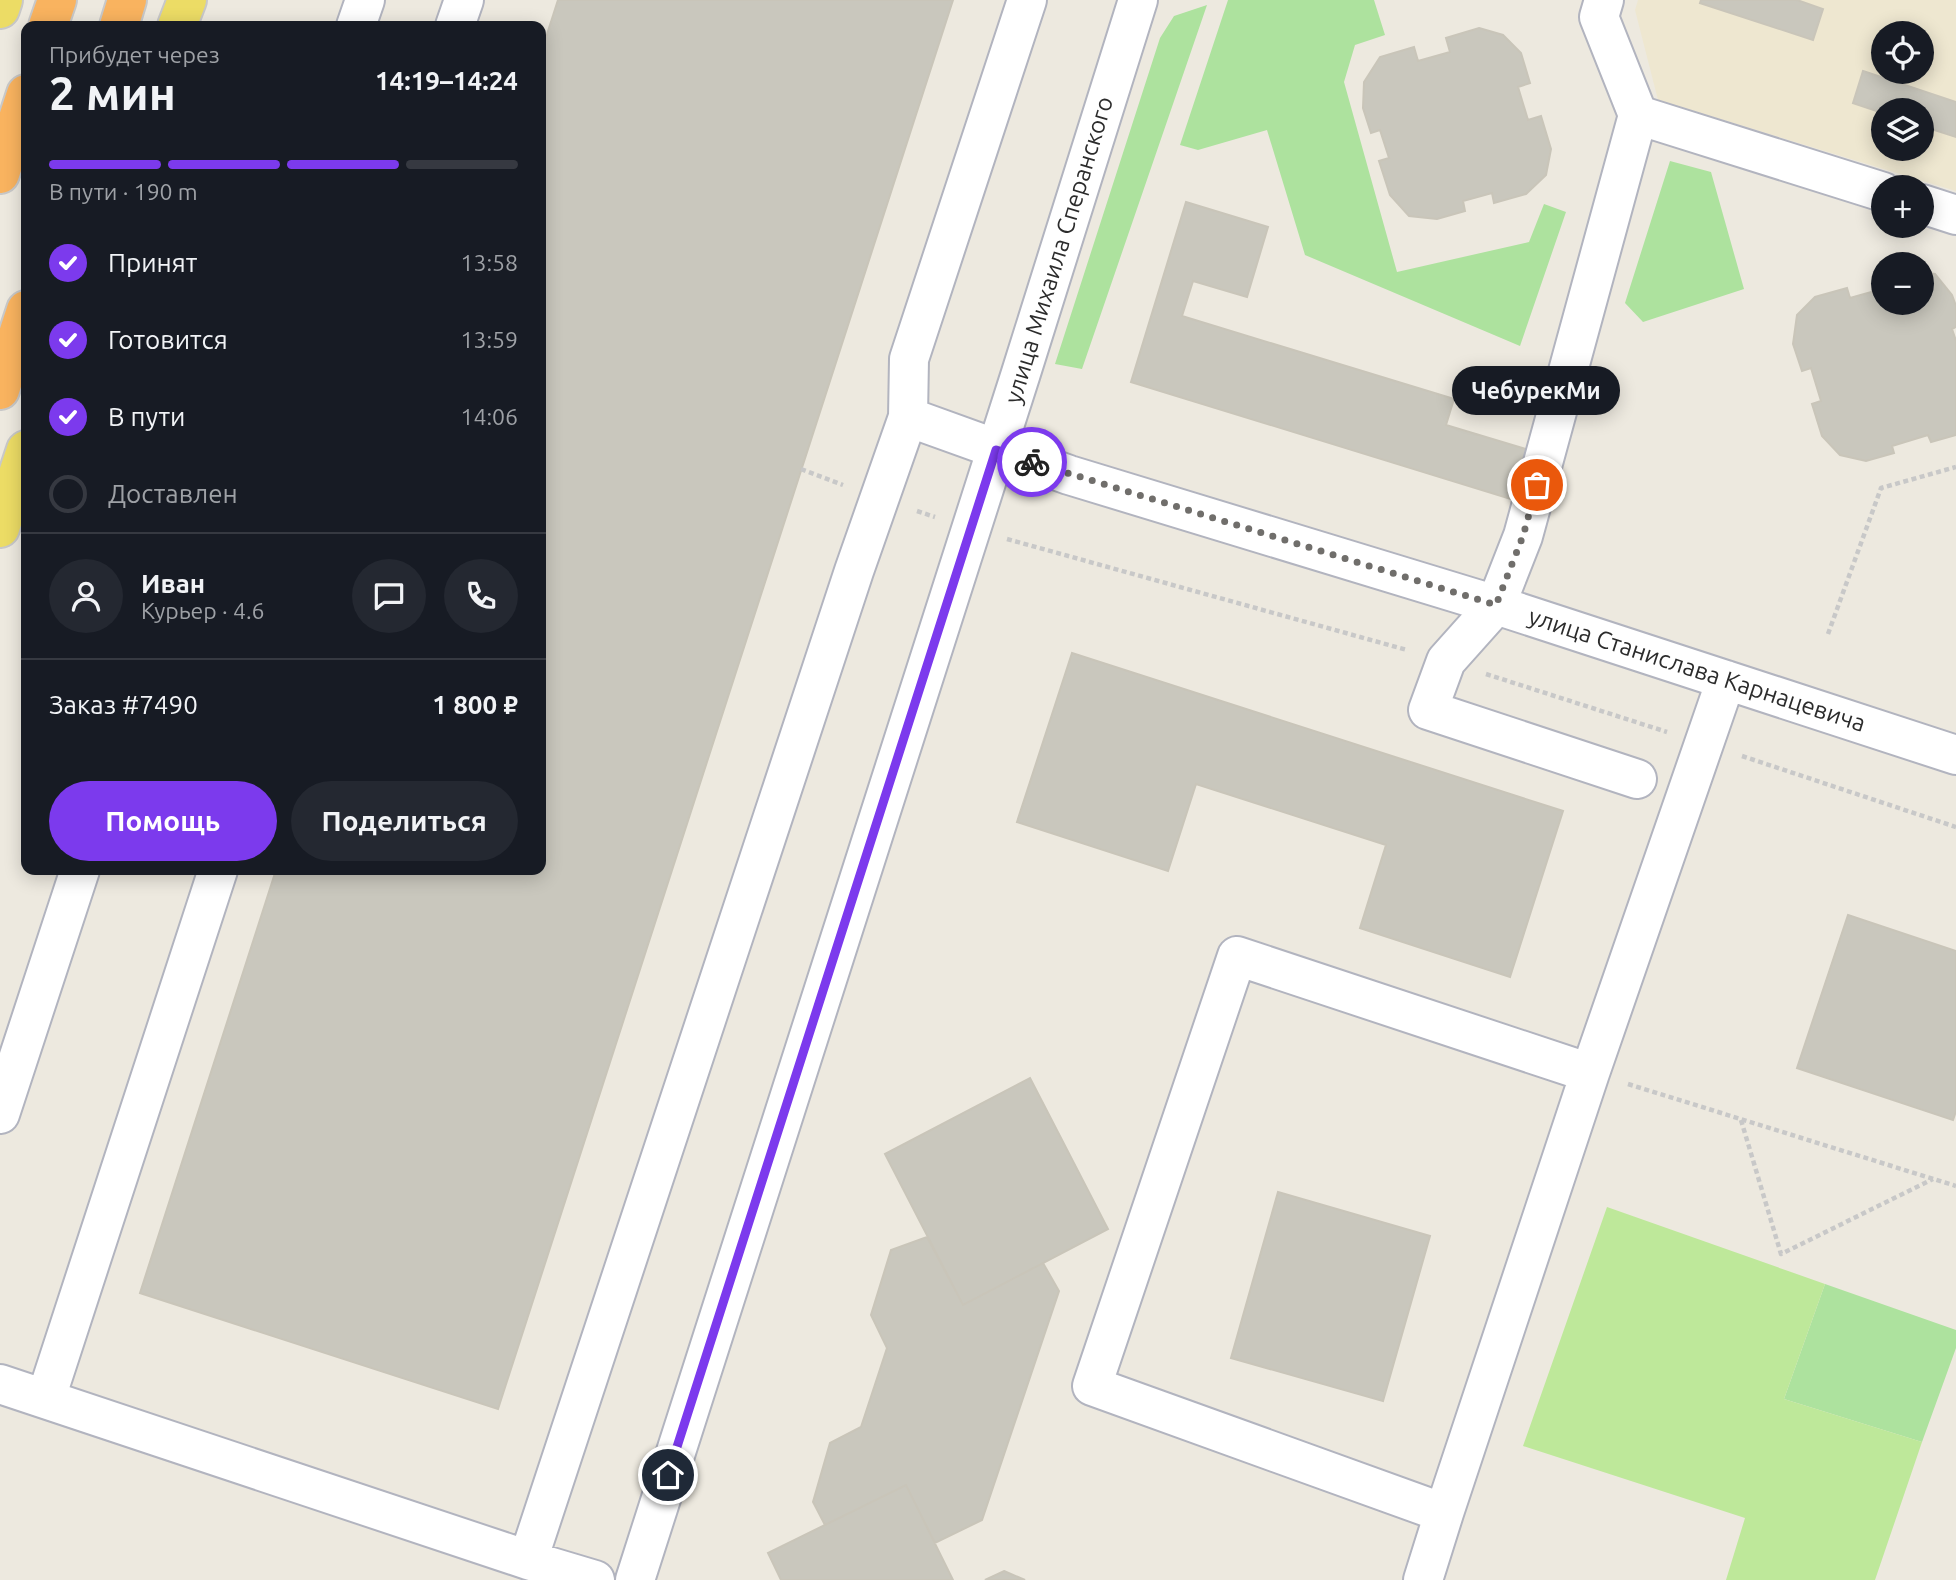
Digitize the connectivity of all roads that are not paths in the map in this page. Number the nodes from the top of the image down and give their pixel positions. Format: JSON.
{"nodes":[{"id":1,"x":3,"y":0,"type":"edge"},
{"id":2,"x":57,"y":0,"type":"edge"},
{"id":3,"x":127,"y":0,"type":"edge"},
{"id":4,"x":187,"y":0,"type":"edge"},
{"id":5,"x":365,"y":0,"type":"edge"},
{"id":6,"x":464,"y":0,"type":"edge"},
{"id":7,"x":1027,"y":0,"type":"edge"},
{"id":8,"x":1138,"y":0,"type":"edge"},
{"id":9,"x":1604,"y":0,"type":"edge"},
{"id":10,"x":0,"y":9,"type":"edge"},
{"id":11,"x":50,"y":21,"type":"edge"},
{"id":12,"x":121,"y":21,"type":"edge"},
{"id":13,"x":179,"y":21,"type":"edge"},
{"id":14,"x":358,"y":21,"type":"edge"},
{"id":15,"x":457,"y":21,"type":"edge"},
{"id":16,"x":21,"y":109,"type":"edge"},
{"id":17,"x":1638,"y":115,"type":"junction"},
{"id":18,"x":0,"y":174,"type":"edge"},
{"id":19,"x":1871,"y":188,"type":"edge"},
{"id":20,"x":1934,"y":208,"type":"edge"},
{"id":21,"x":1956,"y":215,"type":"edge"},
{"id":22,"x":21,"y":325,"type":"edge"},
{"id":23,"x":0,"y":390,"type":"edge"},
{"id":24,"x":908,"y":417,"type":"junction"},
{"id":25,"x":996,"y":450,"type":"junction"},
{"id":26,"x":21,"y":465,"type":"edge"},
{"id":27,"x":0,"y":528,"type":"edge"},
{"id":28,"x":1496,"y":605,"type":"junction"},
{"id":29,"x":1726,"y":680,"type":"junction"},
{"id":30,"x":1956,"y":755,"type":"edge"},
{"id":31,"x":1637,"y":779,"type":"dead end"},
{"id":32,"x":78,"y":875,"type":"edge"},
{"id":33,"x":216,"y":875,"type":"edge"},
{"id":34,"x":1590,"y":1073,"type":"junction"},
{"id":35,"x":0,"y":1114,"type":"edge"},
{"id":36,"x":0,"y":1384,"type":"edge"},
{"id":37,"x":46,"y":1398,"type":"junction"},
{"id":38,"x":1444,"y":1513,"type":"junction"},
{"id":39,"x":528,"y":1560,"type":"junction"},
{"id":40,"x":595,"y":1580,"type":"edge"},
{"id":41,"x":635,"y":1580,"type":"edge"},
{"id":42,"x":1423,"y":1580,"type":"edge"}],
"edges":[{"from":1,"to":10,"type":"main road"},
{"from":2,"to":11,"type":"highway"},
{"from":3,"to":12,"type":"highway"},
{"from":4,"to":13,"type":"main road"},
{"from":5,"to":14,"type":"street"},
{"from":6,"to":15,"type":"street"},
{"from":7,"to":24,"type":"street"},
{"from":8,"to":25,"type":"street","name":"улица Михаила Сперанского"},
{"from":9,"to":17,"type":"street"},
{"from":16,"to":18,"type":"highway"},
{"from":17,"to":19,"type":"street"},
{"from":17,"to":28,"type":"street"},
{"from":20,"to":21,"type":"street"},
{"from":22,"to":23,"type":"highway"},
{"from":24,"to":25,"type":"street","name":"улица Станислава Карнацевича"},
{"from":24,"to":39,"type":"street"},
{"from":25,"to":28,"type":"street","name":"улица Станислава Карнацевича"},
{"from":25,"to":41,"type":"street","name":"улица Михаила Сперанского"},
{"from":26,"to":27,"type":"main road"},
{"from":28,"to":29,"type":"street","name":"улица Станислава Карнацевича"},
{"from":28,"to":31,"type":"street"},
{"from":29,"to":30,"type":"street","name":"улица Станислава Карнацевича"},
{"from":29,"to":34,"type":"street"},
{"from":32,"to":35,"type":"street"},
{"from":33,"to":37,"type":"street"},
{"from":34,"to":38,"type":"street"},
{"from":34,"to":38,"type":"street"},
{"from":36,"to":37,"type":"street"},
{"from":37,"to":39,"type":"street"},
{"from":38,"to":42,"type":"street"},
{"from":39,"to":40,"type":"street"}]}
